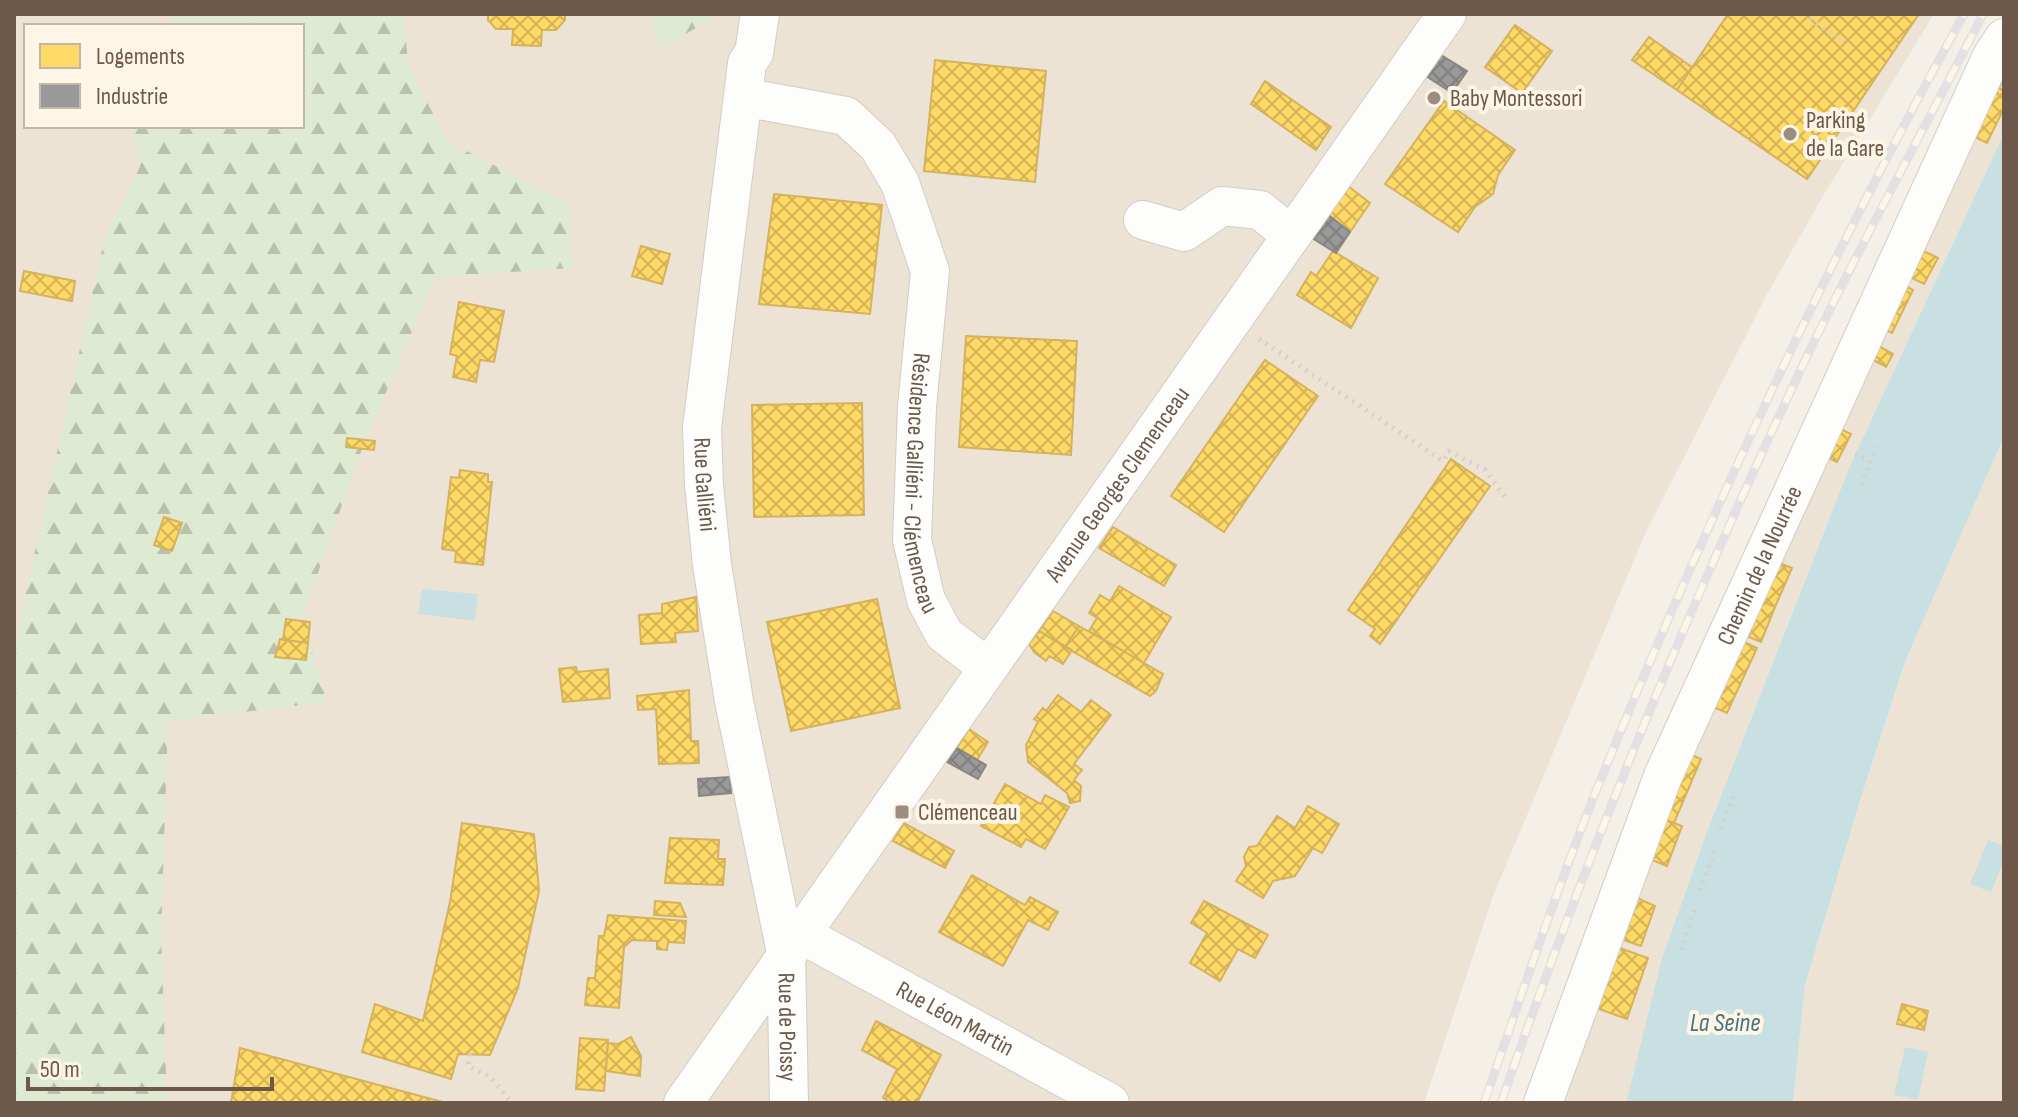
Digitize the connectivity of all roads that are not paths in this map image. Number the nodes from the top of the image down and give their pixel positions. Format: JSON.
{"nodes":[{"id":1,"x":760,"y":14,"type":"edge"},
{"id":2,"x":1447,"y":14,"type":"edge"},
{"id":3,"x":2004,"y":38,"type":"edge"},
{"id":4,"x":743,"y":97,"type":"junction"},
{"id":5,"x":1143,"y":220,"type":"dead end"},
{"id":6,"x":1291,"y":235,"type":"junction"},
{"id":7,"x":987,"y":667,"type":"junction"},
{"id":8,"x":793,"y":943,"type":"junction"},
{"id":9,"x":683,"y":1103,"type":"edge"},
{"id":10,"x":789,"y":1103,"type":"edge"},
{"id":11,"x":1110,"y":1103,"type":"edge"},
{"id":12,"x":1543,"y":1103,"type":"edge"}],
"edges":[{"from":1,"to":4,"type":"street","name":"Rue Galliéni"},
{"from":2,"to":6,"type":"street","name":"Avenue Georges Clemenceau"},
{"from":3,"to":12,"type":"street","name":"Chemin de la Nourrée"},
{"from":4,"to":7,"type":"street","name":"Résidence Galliéni - Clémenceau"},
{"from":4,"to":8,"type":"street","name":"Rue Galliéni"},
{"from":5,"to":6,"type":"street"},
{"from":6,"to":7,"type":"street","name":"Avenue Georges Clemenceau"},
{"from":7,"to":8,"type":"street","name":"Avenue Georges Clemenceau"},
{"from":8,"to":9,"type":"street","name":"Avenue Georges Clemenceau"},
{"from":8,"to":10,"type":"street","name":"Rue de Poissy"},
{"from":8,"to":11,"type":"street","name":"Rue Léon Martin"}]}
